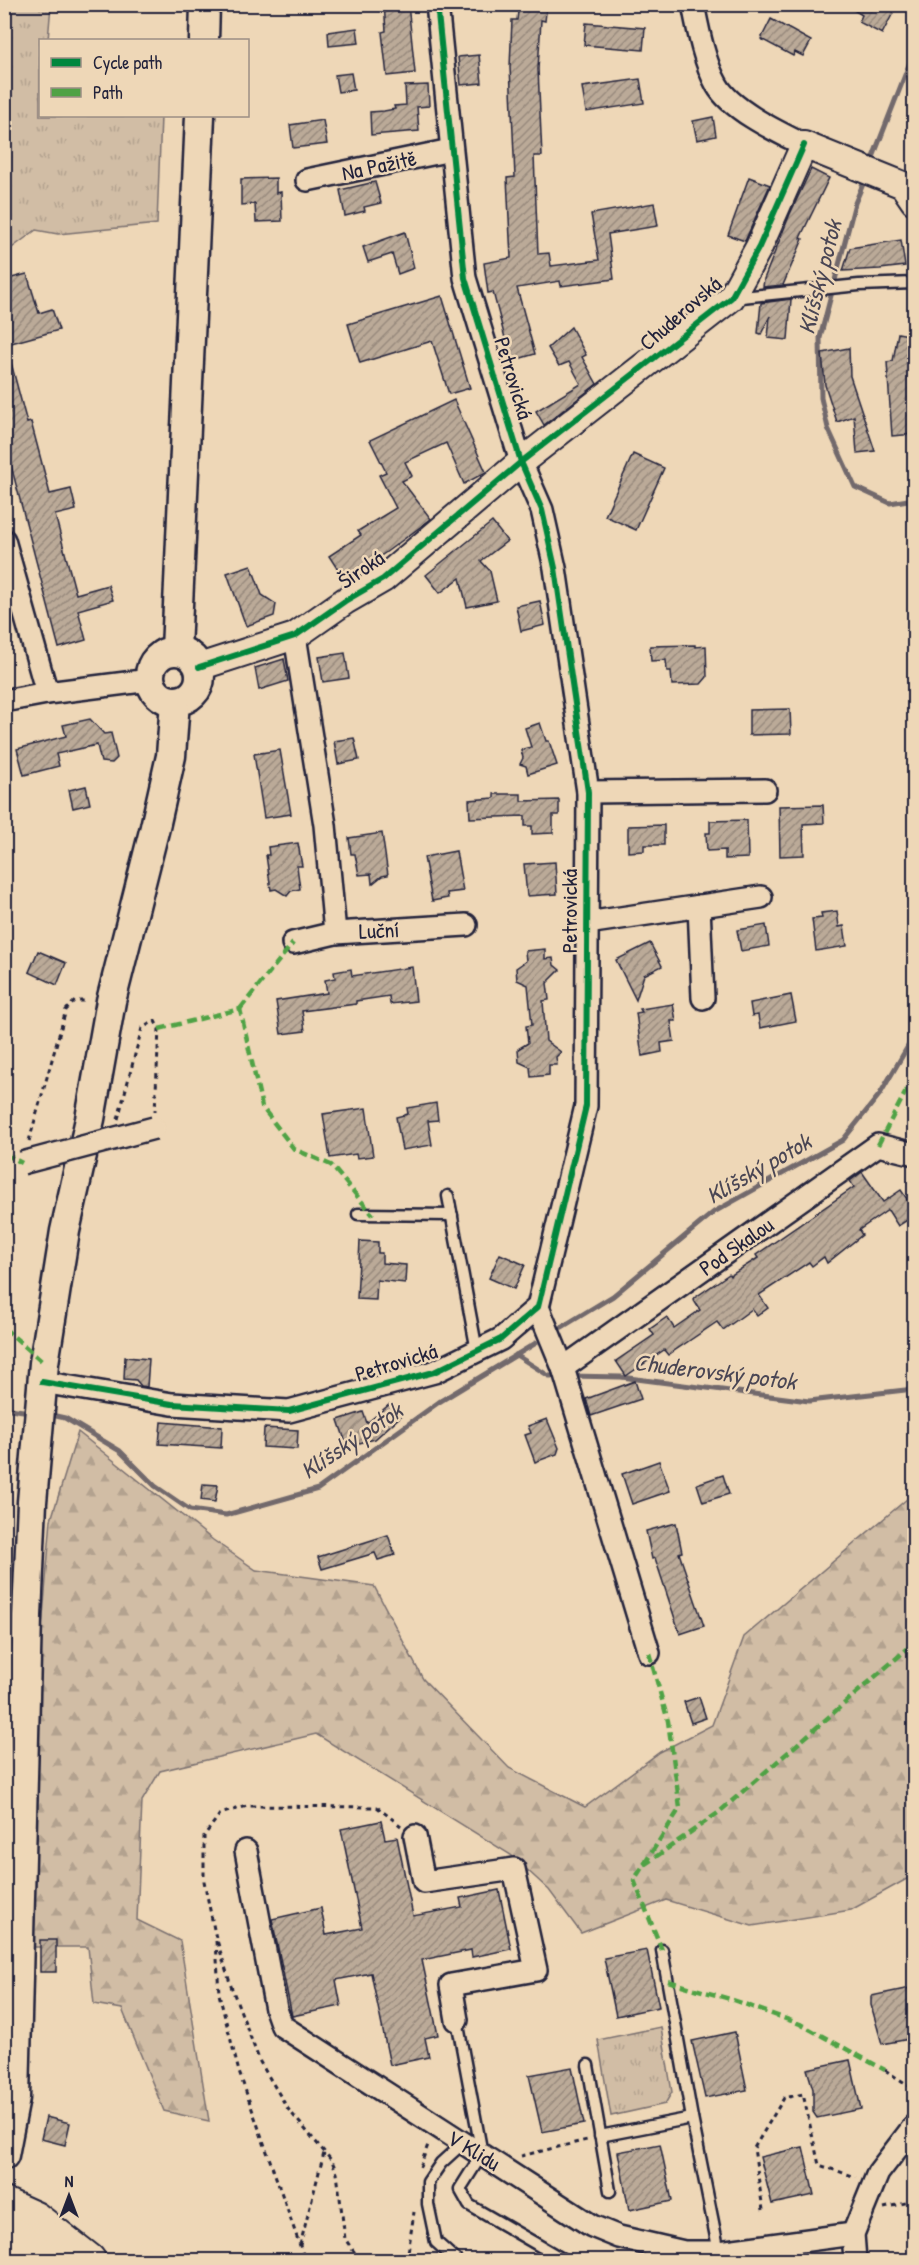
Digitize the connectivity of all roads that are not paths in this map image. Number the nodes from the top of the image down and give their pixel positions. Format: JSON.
{"nodes":[{"id":1,"x":205,"y":4,"type":"edge"},
{"id":2,"x":436,"y":4,"type":"edge"},
{"id":3,"x":693,"y":4,"type":"edge"},
{"id":4,"x":204,"y":39,"type":"edge"},
{"id":5,"x":200,"y":117,"type":"edge"},
{"id":6,"x":804,"y":145,"type":"junction"},
{"id":7,"x":451,"y":150,"type":"junction"},
{"id":8,"x":307,"y":180,"type":"dead end"},
{"id":9,"x":911,"y":186,"type":"edge"},
{"id":10,"x":915,"y":283,"type":"edge"},
{"id":11,"x":731,"y":298,"type":"junction"},
{"id":12,"x":521,"y":462,"type":"junction"},
{"id":13,"x":4,"y":540,"type":"edge"},
{"id":14,"x":295,"y":636,"type":"junction"},
{"id":15,"x":176,"y":650,"type":"junction"},
{"id":16,"x":199,"y":667,"type":"junction"},
{"id":17,"x":150,"y":680,"type":"junction"},
{"id":18,"x":47,"y":693,"type":"junction"},
{"id":19,"x":4,"y":701,"type":"edge"},
{"id":20,"x":175,"y":701,"type":"junction"},
{"id":21,"x":765,"y":790,"type":"dead end"},
{"id":22,"x":588,"y":792,"type":"junction"},
{"id":23,"x":761,"y":897,"type":"dead end"},
{"id":24,"x":699,"y":906,"type":"junction"},
{"id":25,"x":587,"y":923,"type":"junction"},
{"id":26,"x":466,"y":925,"type":"dead end"},
{"id":27,"x":335,"y":933,"type":"junction"},
{"id":28,"x":293,"y":943,"type":"dead end"},
{"id":29,"x":703,"y":998,"type":"dead end"},
{"id":30,"x":154,"y":1128,"type":"road end"},
{"id":31,"x":915,"y":1154,"type":"edge"},
{"id":32,"x":22,"y":1163,"type":"road end"},
{"id":33,"x":448,"y":1196,"type":"dead end"},
{"id":34,"x":358,"y":1214,"type":"dead end"},
{"id":35,"x":452,"y":1215,"type":"junction"},
{"id":36,"x":538,"y":1307,"type":"junction"},
{"id":37,"x":477,"y":1351,"type":"junction"},
{"id":38,"x":565,"y":1375,"type":"junction"},
{"id":39,"x":42,"y":1382,"type":"junction"},
{"id":40,"x":649,"y":1653,"type":"dead end"},
{"id":41,"x":415,"y":1836,"type":"dead end"},
{"id":42,"x":246,"y":1851,"type":"dead end"},
{"id":43,"x":662,"y":1950,"type":"dead end"},
{"id":44,"x":457,"y":2020,"type":"joint"},
{"id":45,"x":588,"y":2066,"type":"dead end"},
{"id":46,"x":8,"y":2115,"type":"edge"},
{"id":47,"x":692,"y":2118,"type":"junction"},
{"id":48,"x":915,"y":2126,"type":"edge"},
{"id":49,"x":600,"y":2136,"type":"junction"},
{"id":50,"x":463,"y":2143,"type":"junction"},
{"id":51,"x":482,"y":2154,"type":"junction"},
{"id":52,"x":4,"y":2155,"type":"edge"},
{"id":53,"x":610,"y":2191,"type":"dead end"},
{"id":54,"x":4,"y":2204,"type":"edge"},
{"id":55,"x":4,"y":2229,"type":"edge"},
{"id":56,"x":853,"y":2234,"type":"junction"},
{"id":57,"x":719,"y":2252,"type":"junction"},
{"id":58,"x":48,"y":2260,"type":"edge"},
{"id":59,"x":89,"y":2260,"type":"edge"},
{"id":60,"x":456,"y":2260,"type":"edge"},
{"id":61,"x":564,"y":2260,"type":"edge"},
{"id":62,"x":855,"y":2260,"type":"edge"}],
"edges":[{"from":1,"to":4,"type":"main road"},
{"from":2,"to":7,"type":"street","name":"Petrovická"},
{"from":3,"to":6,"type":"street"},
{"from":5,"to":15,"type":"main road"},
{"from":6,"to":9,"type":"street"},
{"from":6,"to":11,"type":"street","name":"Chuderovská"},
{"from":7,"to":8,"type":"street","name":"Na Pažitě"},
{"from":7,"to":12,"type":"street","name":"Petrovická"},
{"from":10,"to":11,"type":"lane"},
{"from":11,"to":12,"type":"street","name":"Chuderovská"},
{"from":12,"to":14,"type":"street","name":"Široká"},
{"from":12,"to":22,"type":"street","name":"Petrovická"},
{"from":13,"to":18,"type":"street"},
{"from":14,"to":16,"type":"street","name":"Široká"},
{"from":14,"to":27,"type":"street"},
{"from":15,"to":16,"type":"main road"},
{"from":15,"to":17,"type":"main road"},
{"from":16,"to":20,"type":"main road"},
{"from":17,"to":18,"type":"street"},
{"from":17,"to":20,"type":"main road"},
{"from":18,"to":19,"type":"street"},
{"from":20,"to":39,"type":"main road"},
{"from":21,"to":22,"type":"street"},
{"from":22,"to":25,"type":"street","name":"Petrovická"},
{"from":23,"to":24,"type":"street","name":"Petrovická"},
{"from":24,"to":25,"type":"street","name":"Petrovická"},
{"from":24,"to":29,"type":"street"},
{"from":25,"to":36,"type":"street","name":"Petrovická"},
{"from":26,"to":27,"type":"street","name":"Luční"},
{"from":27,"to":28,"type":"street","name":"Luční"},
{"from":30,"to":32,"type":"street","bridge":true},
{"from":31,"to":38,"type":"street","name":"Pod Skalou"},
{"from":33,"to":35,"type":"lane"},
{"from":34,"to":35,"type":"lane"},
{"from":35,"to":37,"type":"lane"},
{"from":36,"to":37,"type":"street","name":"Petrovická"},
{"from":36,"to":38,"type":"street"},
{"from":37,"to":39,"type":"street","name":"Petrovická"},
{"from":38,"to":40,"type":"street"},
{"from":39,"to":46,"type":"main road"},
{"from":41,"to":44,"type":"street"},
{"from":42,"to":50,"type":"street","name":"V Klidu"},
{"from":43,"to":47,"type":"lane"},
{"from":44,"to":51,"type":"lane"},
{"from":45,"to":49,"type":"lane"},
{"from":46,"to":52,"type":"main road"},
{"from":47,"to":49,"type":"lane"},
{"from":47,"to":57,"type":"lane"},
{"from":48,"to":56,"type":"street"},
{"from":49,"to":53,"type":"lane"},
{"from":50,"to":51,"type":"street","name":"V Klidu"},
{"from":50,"to":60,"type":"lane"},
{"from":51,"to":57,"type":"street","name":"V Klidu"},
{"from":51,"to":61,"type":"lane"},
{"from":54,"to":59,"type":"main road"},
{"from":55,"to":58,"type":"main road"},
{"from":56,"to":57,"type":"street","name":"V Klidu"},
{"from":56,"to":62,"type":"street"}]}
